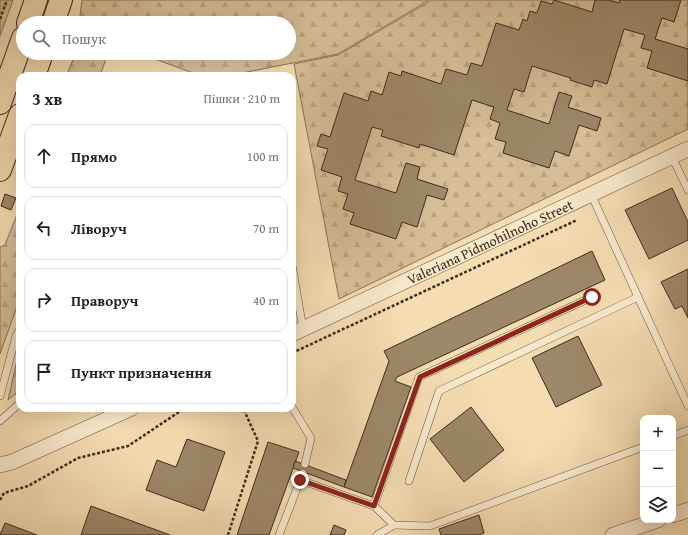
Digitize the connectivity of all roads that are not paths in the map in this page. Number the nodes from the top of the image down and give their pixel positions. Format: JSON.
{"nodes":[{"id":1,"x":36,"y":0,"type":"edge"},
{"id":2,"x":61,"y":0,"type":"edge"},
{"id":3,"x":30,"y":16,"type":"edge"},
{"id":4,"x":55,"y":16,"type":"edge"},
{"id":5,"x":16,"y":58,"type":"edge"},
{"id":6,"x":40,"y":60,"type":"edge"},
{"id":7,"x":35,"y":72,"type":"edge"},
{"id":8,"x":0,"y":103,"type":"edge"},
{"id":9,"x":16,"y":126,"type":"edge"},
{"id":10,"x":688,"y":149,"type":"edge"},
{"id":11,"x":672,"y":157,"type":"junction"},
{"id":12,"x":0,"y":170,"type":"edge"},
{"id":13,"x":688,"y":190,"type":"edge"},
{"id":14,"x":591,"y":194,"type":"junction"},
{"id":15,"x":592,"y":297,"type":"dead end"},
{"id":16,"x":638,"y":297,"type":"junction"},
{"id":17,"x":296,"y":309,"type":"edge"},
{"id":18,"x":298,"y":332,"type":"edge"},
{"id":19,"x":16,"y":336,"type":"edge"},
{"id":20,"x":0,"y":396,"type":"edge"},
{"id":21,"x":688,"y":406,"type":"edge"},
{"id":22,"x":16,"y":407,"type":"edge"},
{"id":23,"x":123,"y":412,"type":"edge"},
{"id":24,"x":295,"y":412,"type":"edge"},
{"id":25,"x":0,"y":421,"type":"edge"},
{"id":26,"x":688,"y":430,"type":"edge"},
{"id":27,"x":676,"y":435,"type":"edge"},
{"id":28,"x":640,"y":448,"type":"edge"},
{"id":29,"x":0,"y":464,"type":"edge"},
{"id":30,"x":305,"y":464,"type":"dead end"},
{"id":31,"x":303,"y":473,"type":"dead end"},
{"id":32,"x":300,"y":480,"type":"junction"},
{"id":33,"x":409,"y":481,"type":"dead end"},
{"id":34,"x":374,"y":506,"type":"junction"},
{"id":35,"x":688,"y":510,"type":"edge"},
{"id":36,"x":676,"y":514,"type":"edge"},
{"id":37,"x":649,"y":523,"type":"edge"},
{"id":38,"x":394,"y":525,"type":"junction"},
{"id":39,"x":279,"y":535,"type":"edge"},
{"id":40,"x":377,"y":535,"type":"edge"},
{"id":41,"x":613,"y":535,"type":"edge"}],
"edges":[{"from":1,"to":3,"type":"highway"},
{"from":2,"to":4,"type":"highway"},
{"from":5,"to":8,"type":"highway"},
{"from":6,"to":7,"type":"highway"},
{"from":9,"to":12,"type":"highway"},
{"from":10,"to":11,"type":"street","name":"Valeriana Pidmohilnoho Street"},
{"from":11,"to":13,"type":"lane"},
{"from":11,"to":14,"type":"street","name":"Valeriana Pidmohilnoho Street"},
{"from":14,"to":16,"type":"lane"},
{"from":14,"to":18,"type":"street","name":"Valeriana Pidmohilnoho Street"},
{"from":15,"to":34,"type":"lane"},
{"from":16,"to":21,"type":"lane"},
{"from":16,"to":33,"type":"lane"},
{"from":17,"to":18,"type":"lane"},
{"from":19,"to":20,"type":"lane"},
{"from":22,"to":25,"type":"lane"},
{"from":23,"to":29,"type":"street"},
{"from":24,"to":30,"type":"lane"},
{"from":26,"to":27,"type":"lane"},
{"from":28,"to":38,"type":"lane"},
{"from":31,"to":32,"type":"lane"},
{"from":32,"to":34,"type":"lane"},
{"from":32,"to":39,"type":"lane"},
{"from":34,"to":38,"type":"lane"},
{"from":35,"to":36,"type":"street"},
{"from":37,"to":41,"type":"street"},
{"from":38,"to":40,"type":"lane"}]}
